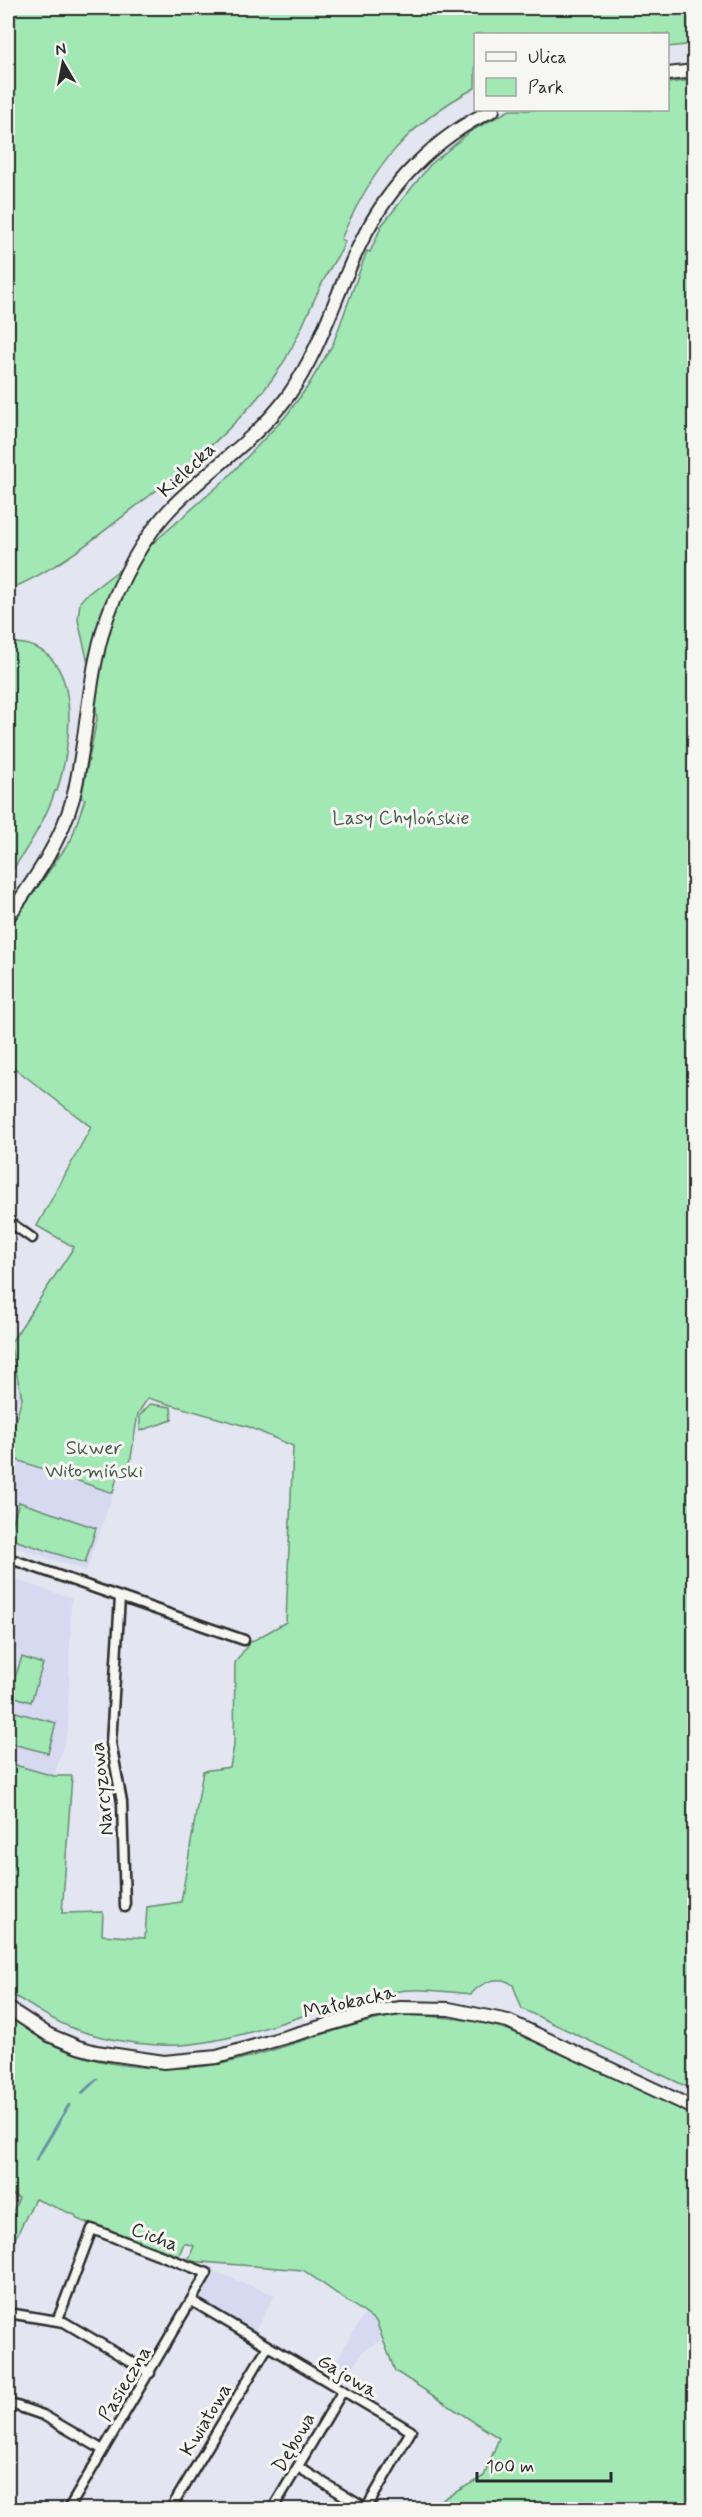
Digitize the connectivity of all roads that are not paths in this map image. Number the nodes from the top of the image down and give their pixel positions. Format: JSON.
{"nodes":[{"id":1,"x":694,"y":71,"type":"edge"},
{"id":2,"x":669,"y":74,"type":"edge"},
{"id":3,"x":491,"y":111,"type":"edge"},
{"id":4,"x":8,"y":917,"type":"edge"},
{"id":5,"x":8,"y":1221,"type":"edge"},
{"id":6,"x":32,"y":1238,"type":"dead end"},
{"id":7,"x":8,"y":1558,"type":"edge"},
{"id":8,"x":120,"y":1597,"type":"junction"},
{"id":9,"x":244,"y":1640,"type":"dead end"},
{"id":10,"x":124,"y":1907,"type":"dead end"},
{"id":11,"x":8,"y":2008,"type":"edge"},
{"id":12,"x":694,"y":2108,"type":"edge"},
{"id":13,"x":207,"y":2273,"type":"joint"},
{"id":14,"x":192,"y":2301,"type":"junction"},
{"id":15,"x":8,"y":2313,"type":"edge"},
{"id":16,"x":57,"y":2319,"type":"junction"},
{"id":17,"x":268,"y":2346,"type":"junction"},
{"id":18,"x":150,"y":2373,"type":"junction"},
{"id":19,"x":342,"y":2392,"type":"junction"},
{"id":20,"x":8,"y":2403,"type":"edge"},
{"id":21,"x":103,"y":2450,"type":"junction"},
{"id":22,"x":298,"y":2468,"type":"junction"},
{"id":23,"x":366,"y":2508,"type":"edge"},
{"id":24,"x":68,"y":2510,"type":"edge"},
{"id":25,"x":170,"y":2510,"type":"edge"},
{"id":26,"x":272,"y":2510,"type":"edge"}],
"edges":[{"from":1,"to":2,"type":"main road"},
{"from":3,"to":4,"type":"main road","name":"Kielecka"},
{"from":5,"to":6,"type":"street"},
{"from":7,"to":8,"type":"street"},
{"from":8,"to":9,"type":"street"},
{"from":8,"to":10,"type":"street","name":"Narcyzowa"},
{"from":11,"to":12,"type":"main road","name":"Małokacka"},
{"from":13,"to":14,"type":"street","name":"Pasieczna"},
{"from":13,"to":16,"type":"street","name":"Cicha"},
{"from":14,"to":17,"type":"street","name":"Gajowa"},
{"from":14,"to":18,"type":"street","name":"Pasieczna"},
{"from":15,"to":16,"type":"street"},
{"from":16,"to":18,"type":"street"},
{"from":17,"to":19,"type":"street","name":"Gajowa"},
{"from":17,"to":25,"type":"street","name":"Kwiatowa"},
{"from":18,"to":21,"type":"street","name":"Pasieczna"},
{"from":19,"to":22,"type":"street","name":"Dębowa"},
{"from":19,"to":23,"type":"street","name":"Gajowa"},
{"from":20,"to":21,"type":"street"},
{"from":21,"to":24,"type":"street","name":"Pasieczna"},
{"from":22,"to":23,"type":"street"},
{"from":22,"to":26,"type":"street","name":"Dębowa"}]}
